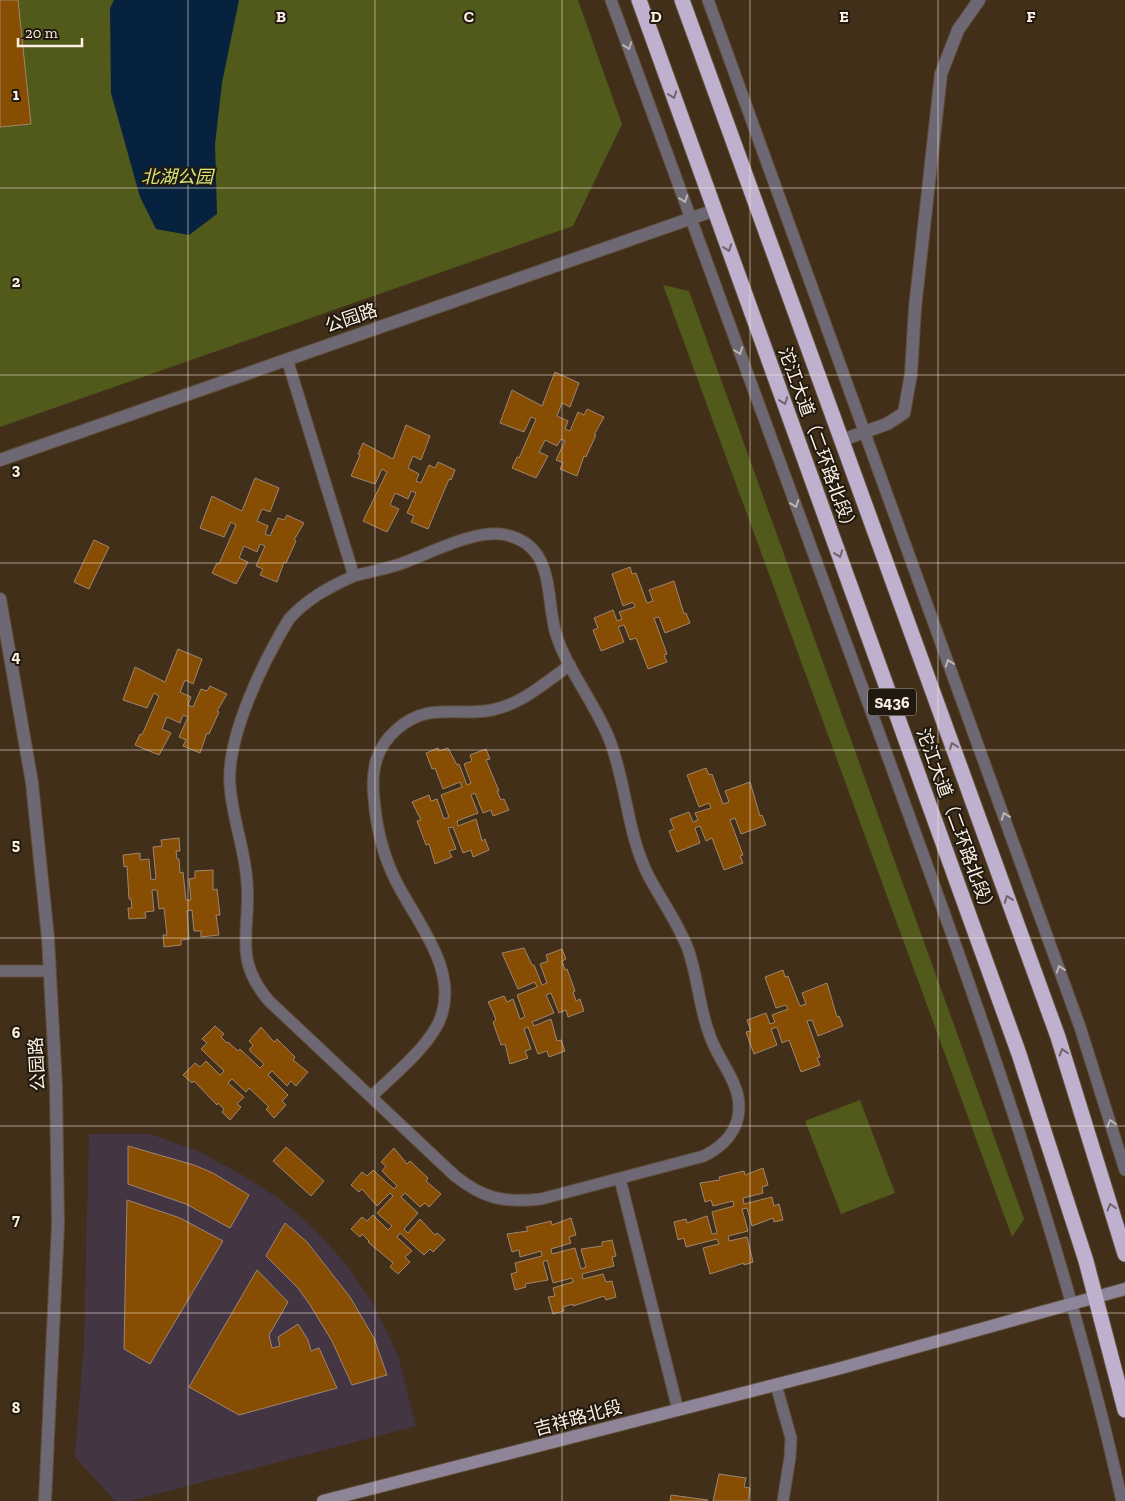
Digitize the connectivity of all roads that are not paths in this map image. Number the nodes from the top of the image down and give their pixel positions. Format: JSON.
{"nodes":[{"id":1,"x":612,"y":0,"type":"edge"},
{"id":2,"x":639,"y":0,"type":"edge"},
{"id":3,"x":682,"y":0,"type":"edge"},
{"id":4,"x":708,"y":0,"type":"edge"},
{"id":5,"x":979,"y":0,"type":"edge"},
{"id":6,"x":714,"y":210,"type":"junction"},
{"id":7,"x":691,"y":218,"type":"junction"},
{"id":8,"x":287,"y":359,"type":"junction"},
{"id":9,"x":864,"y":431,"type":"junction"},
{"id":10,"x":842,"y":440,"type":"junction"},
{"id":11,"x":0,"y":460,"type":"edge"},
{"id":12,"x":354,"y":576,"type":"junction"},
{"id":13,"x":0,"y":599,"type":"edge"},
{"id":14,"x":570,"y":665,"type":"junction"},
{"id":15,"x":0,"y":971,"type":"edge"},
{"id":16,"x":50,"y":971,"type":"junction"},
{"id":17,"x":371,"y":1097,"type":"junction"},
{"id":18,"x":1125,"y":1170,"type":"edge"},
{"id":19,"x":620,"y":1179,"type":"junction"},
{"id":20,"x":1125,"y":1254,"type":"edge"},
{"id":21,"x":1125,"y":1290,"type":"edge"},
{"id":22,"x":1096,"y":1298,"type":"junction"},
{"id":23,"x":1072,"y":1304,"type":"junction"},
{"id":24,"x":776,"y":1385,"type":"junction"},
{"id":25,"x":678,"y":1410,"type":"junction"},
{"id":26,"x":1125,"y":1410,"type":"edge"},
{"id":27,"x":45,"y":1501,"type":"edge"},
{"id":28,"x":323,"y":1501,"type":"edge"},
{"id":29,"x":783,"y":1501,"type":"edge"},
{"id":30,"x":1122,"y":1501,"type":"edge"}],
"edges":[{"from":1,"to":7,"type":"lane","one_way":true},
{"from":2,"to":6,"type":"highway","name":"沱江大道（二环路北段）","number":"S436","one_way":true},
{"from":3,"to":10,"type":"highway","name":"沱江大道（二环路北段）","number":"S436"},
{"from":4,"to":9,"type":"lane"},
{"from":5,"to":9,"type":"street"},
{"from":6,"to":7,"type":"street","name":"公园路"},
{"from":6,"to":22,"type":"highway","name":"沱江大道（二环路北段）","number":"S436","one_way":true},
{"from":7,"to":8,"type":"street","name":"公园路"},
{"from":7,"to":23,"type":"lane","one_way":true},
{"from":8,"to":11,"type":"street","name":"公园路"},
{"from":8,"to":12,"type":"lane"},
{"from":9,"to":10,"type":"street"},
{"from":18,"to":9,"type":"lane","one_way":true},
{"from":20,"to":10,"type":"highway","name":"沱江大道（二环路北段）","number":"S436","one_way":true},
{"from":12,"to":14,"type":"lane"},
{"from":12,"to":17,"type":"lane"},
{"from":13,"to":16,"type":"street","name":"公园路"},
{"from":14,"to":17,"type":"lane"},
{"from":14,"to":19,"type":"lane"},
{"from":15,"to":16,"type":"lane"},
{"from":16,"to":27,"type":"street","name":"公园路"},
{"from":17,"to":19,"type":"lane"},
{"from":19,"to":25,"type":"lane"},
{"from":21,"to":22,"type":"street","name":"吉祥路北段"},
{"from":22,"to":23,"type":"street","name":"吉祥路北段"},
{"from":22,"to":26,"type":"highway","name":"沱江大道（二环路北段）","number":"S436"},
{"from":23,"to":24,"type":"street","name":"吉祥路北段"},
{"from":23,"to":30,"type":"lane"},
{"from":24,"to":25,"type":"street","name":"吉祥路北段"},
{"from":24,"to":29,"type":"lane"},
{"from":25,"to":28,"type":"street","name":"吉祥路北段"}]}
